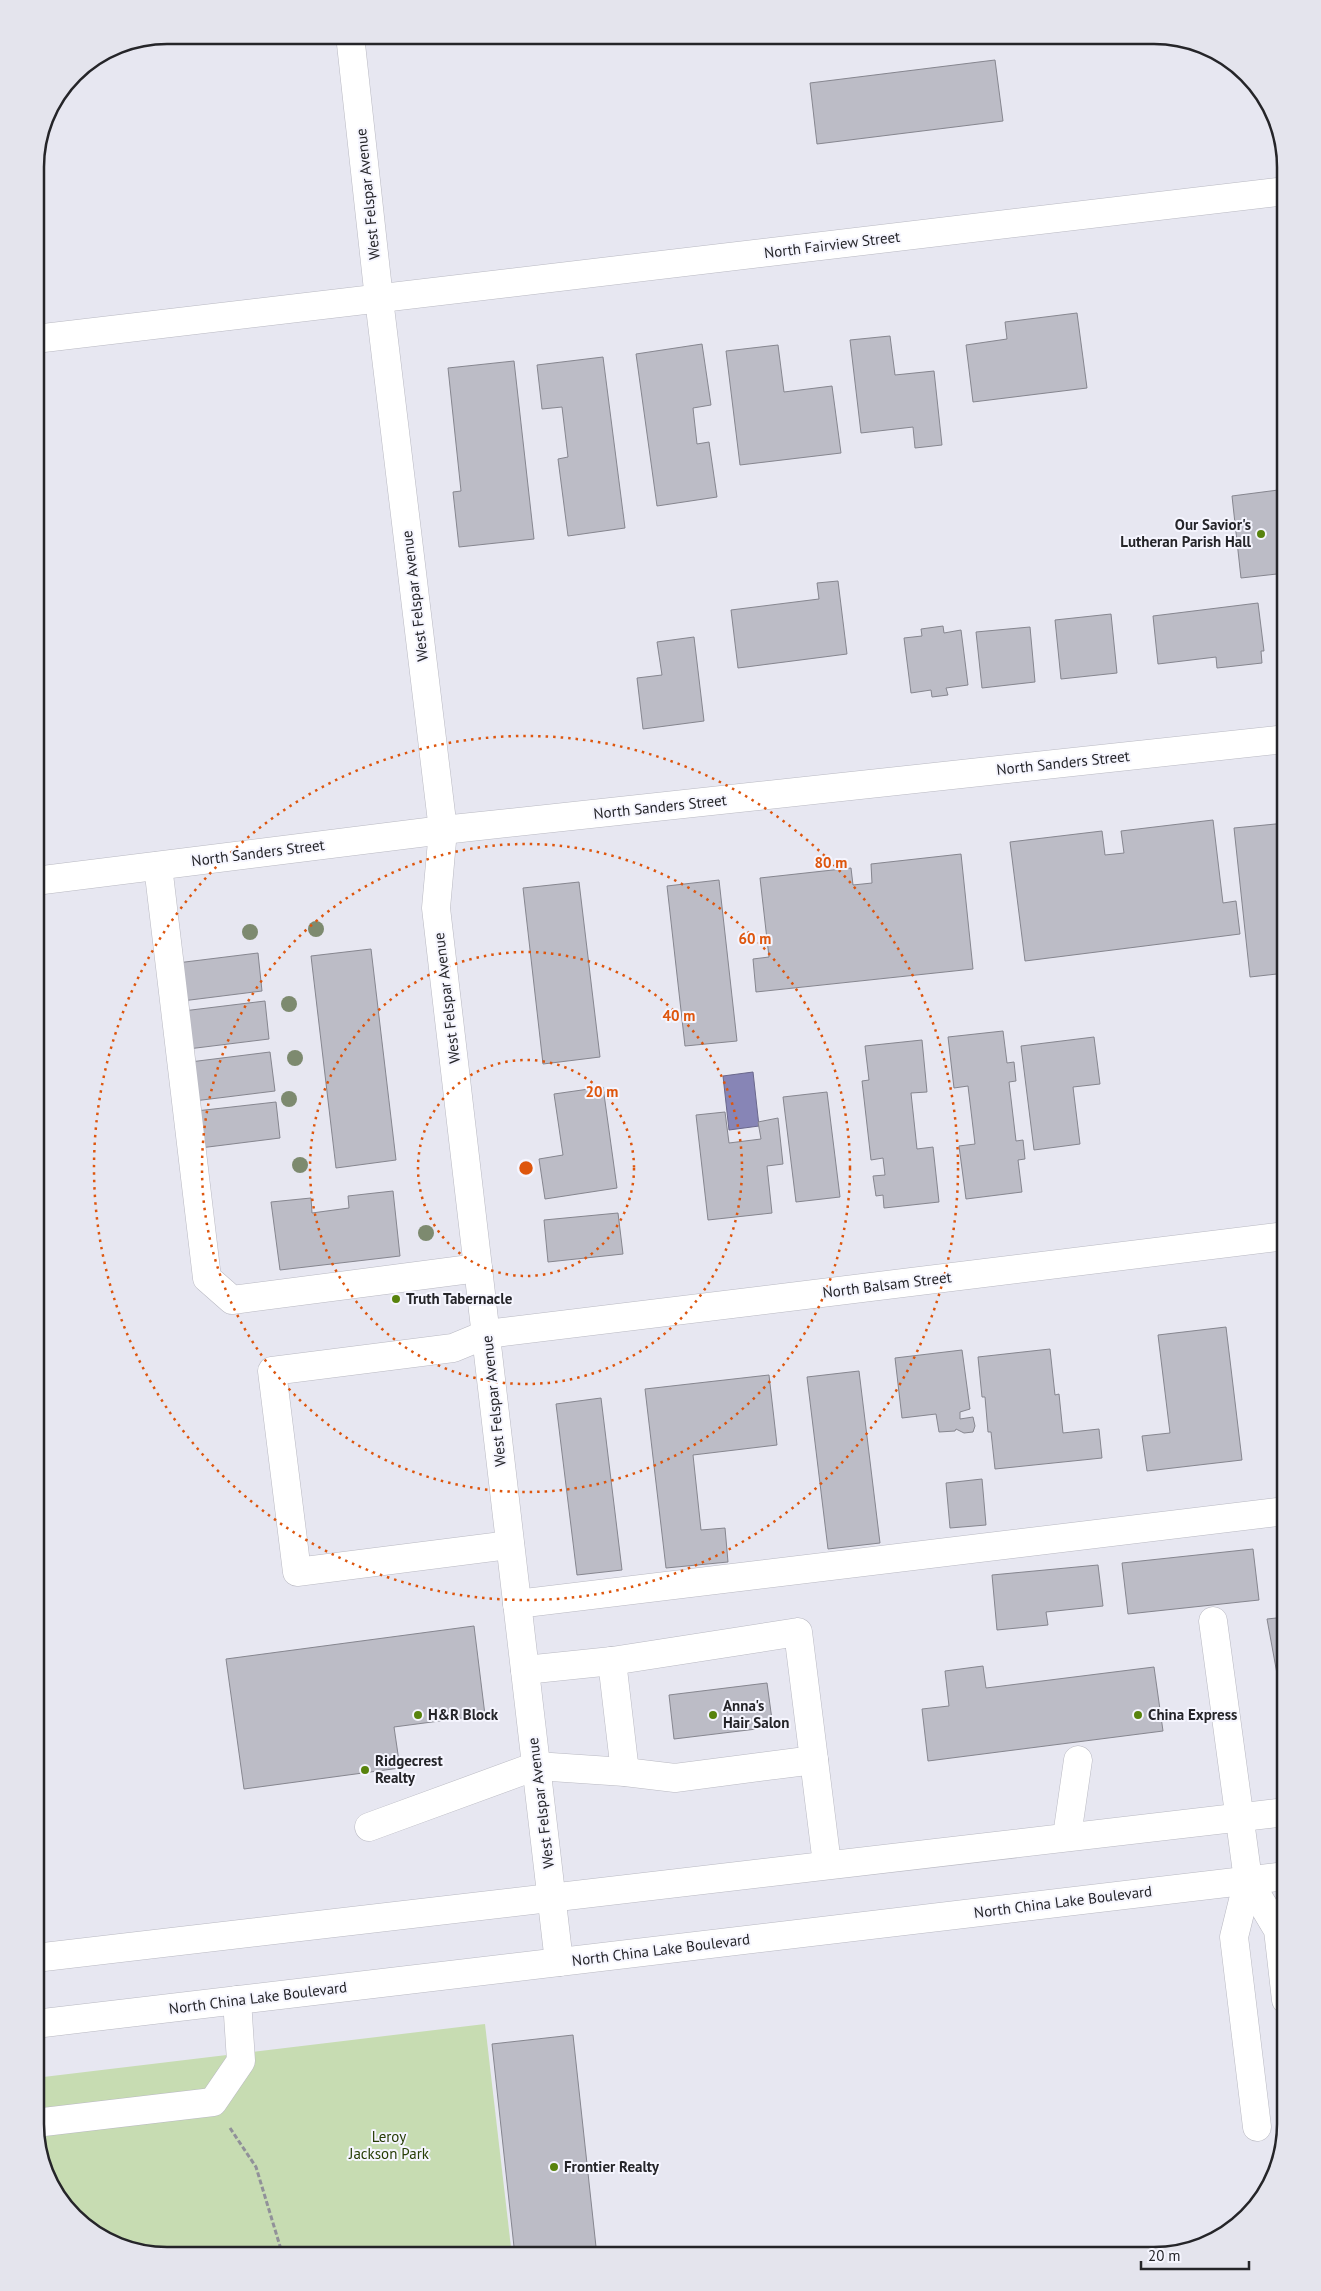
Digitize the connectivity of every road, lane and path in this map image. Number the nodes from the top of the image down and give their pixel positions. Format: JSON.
{"nodes":[{"id":1,"x":351,"y":44,"type":"edge"},
{"id":2,"x":1277,"y":192,"type":"edge"},
{"id":3,"x":379,"y":299,"type":"junction"},
{"id":4,"x":44,"y":338,"type":"edge"},
{"id":5,"x":1277,"y":740,"type":"edge"},
{"id":6,"x":444,"y":830,"type":"junction"},
{"id":7,"x":158,"y":866,"type":"junction"},
{"id":8,"x":44,"y":880,"type":"edge"},
{"id":9,"x":1277,"y":1237,"type":"edge"},
{"id":10,"x":478,"y":1268,"type":"junction"},
{"id":11,"x":487,"y":1334,"type":"junction"},
{"id":12,"x":1277,"y":1512,"type":"edge"},
{"id":13,"x":510,"y":1545,"type":"junction"},
{"id":14,"x":517,"y":1604,"type":"junction"},
{"id":15,"x":1213,"y":1621,"type":"dead end"},
{"id":16,"x":612,"y":1661,"type":"junction"},
{"id":17,"x":525,"y":1670,"type":"junction"},
{"id":18,"x":814,"y":1760,"type":"junction"},
{"id":19,"x":1078,"y":1760,"type":"dead end"},
{"id":20,"x":536,"y":1766,"type":"junction"},
{"id":21,"x":626,"y":1772,"type":"junction"},
{"id":22,"x":1277,"y":1813,"type":"edge"},
{"id":23,"x":1239,"y":1817,"type":"junction"},
{"id":24,"x":368,"y":1826,"type":"dead end"},
{"id":25,"x":1067,"y":1836,"type":"junction"},
{"id":26,"x":827,"y":1864,"type":"junction"},
{"id":27,"x":1277,"y":1877,"type":"edge"},
{"id":28,"x":1248,"y":1880,"type":"junction"},
{"id":29,"x":552,"y":1898,"type":"junction"},
{"id":30,"x":1277,"y":1928,"type":"edge"},
{"id":31,"x":44,"y":1957,"type":"edge"},
{"id":32,"x":559,"y":1962,"type":"junction"},
{"id":33,"x":237,"y":2000,"type":"junction"},
{"id":34,"x":44,"y":2023,"type":"edge"},
{"id":35,"x":213,"y":2102,"type":"junction"},
{"id":36,"x":44,"y":2122,"type":"edge"},
{"id":37,"x":1257,"y":2127,"type":"dead end"},
{"id":38,"x":280,"y":2247,"type":"edge"}],
"edges":[{"from":1,"to":3,"type":"street","name":"West Felspar Avenue"},
{"from":2,"to":3,"type":"street","name":"North Fairview Street"},
{"from":3,"to":4,"type":"street","name":"North Fairview Street"},
{"from":3,"to":6,"type":"street","name":"West Felspar Avenue"},
{"from":5,"to":6,"type":"street","name":"North Sanders Street"},
{"from":6,"to":7,"type":"street","name":"North Sanders Street"},
{"from":6,"to":10,"type":"street","name":"West Felspar Avenue"},
{"from":7,"to":8,"type":"street","name":"North Sanders Street"},
{"from":7,"to":10,"type":"street"},
{"from":9,"to":11,"type":"street","name":"North Balsam Street"},
{"from":10,"to":11,"type":"street","name":"West Felspar Avenue"},
{"from":11,"to":13,"type":"street","name":"West Felspar Avenue"},
{"from":11,"to":13,"type":"street","name":"North Balsam Street"},
{"from":12,"to":14,"type":"street"},
{"from":13,"to":14,"type":"street","name":"West Felspar Avenue"},
{"from":14,"to":17,"type":"street","name":"West Felspar Avenue"},
{"from":15,"to":23,"type":"street"},
{"from":16,"to":17,"type":"street"},
{"from":16,"to":18,"type":"street"},
{"from":16,"to":21,"type":"street"},
{"from":17,"to":20,"type":"street","name":"West Felspar Avenue"},
{"from":18,"to":21,"type":"street"},
{"from":18,"to":26,"type":"street"},
{"from":19,"to":25,"type":"street"},
{"from":20,"to":21,"type":"street"},
{"from":20,"to":24,"type":"street"},
{"from":20,"to":29,"type":"street","name":"West Felspar Avenue"},
{"from":22,"to":23,"type":"street"},
{"from":23,"to":25,"type":"street"},
{"from":23,"to":28,"type":"street"},
{"from":25,"to":26,"type":"street"},
{"from":26,"to":29,"type":"street"},
{"from":27,"to":28,"type":"street","name":"North China Lake Boulevard"},
{"from":28,"to":30,"type":"street"},
{"from":28,"to":32,"type":"street","name":"North China Lake Boulevard"},
{"from":28,"to":37,"type":"street"},
{"from":29,"to":31,"type":"street"},
{"from":29,"to":32,"type":"street","name":"West Felspar Avenue"},
{"from":32,"to":33,"type":"street","name":"North China Lake Boulevard"},
{"from":33,"to":34,"type":"street","name":"North China Lake Boulevard"},
{"from":33,"to":35,"type":"street"},
{"from":35,"to":36,"type":"street"},
{"from":35,"to":38,"type":"path"}]}
